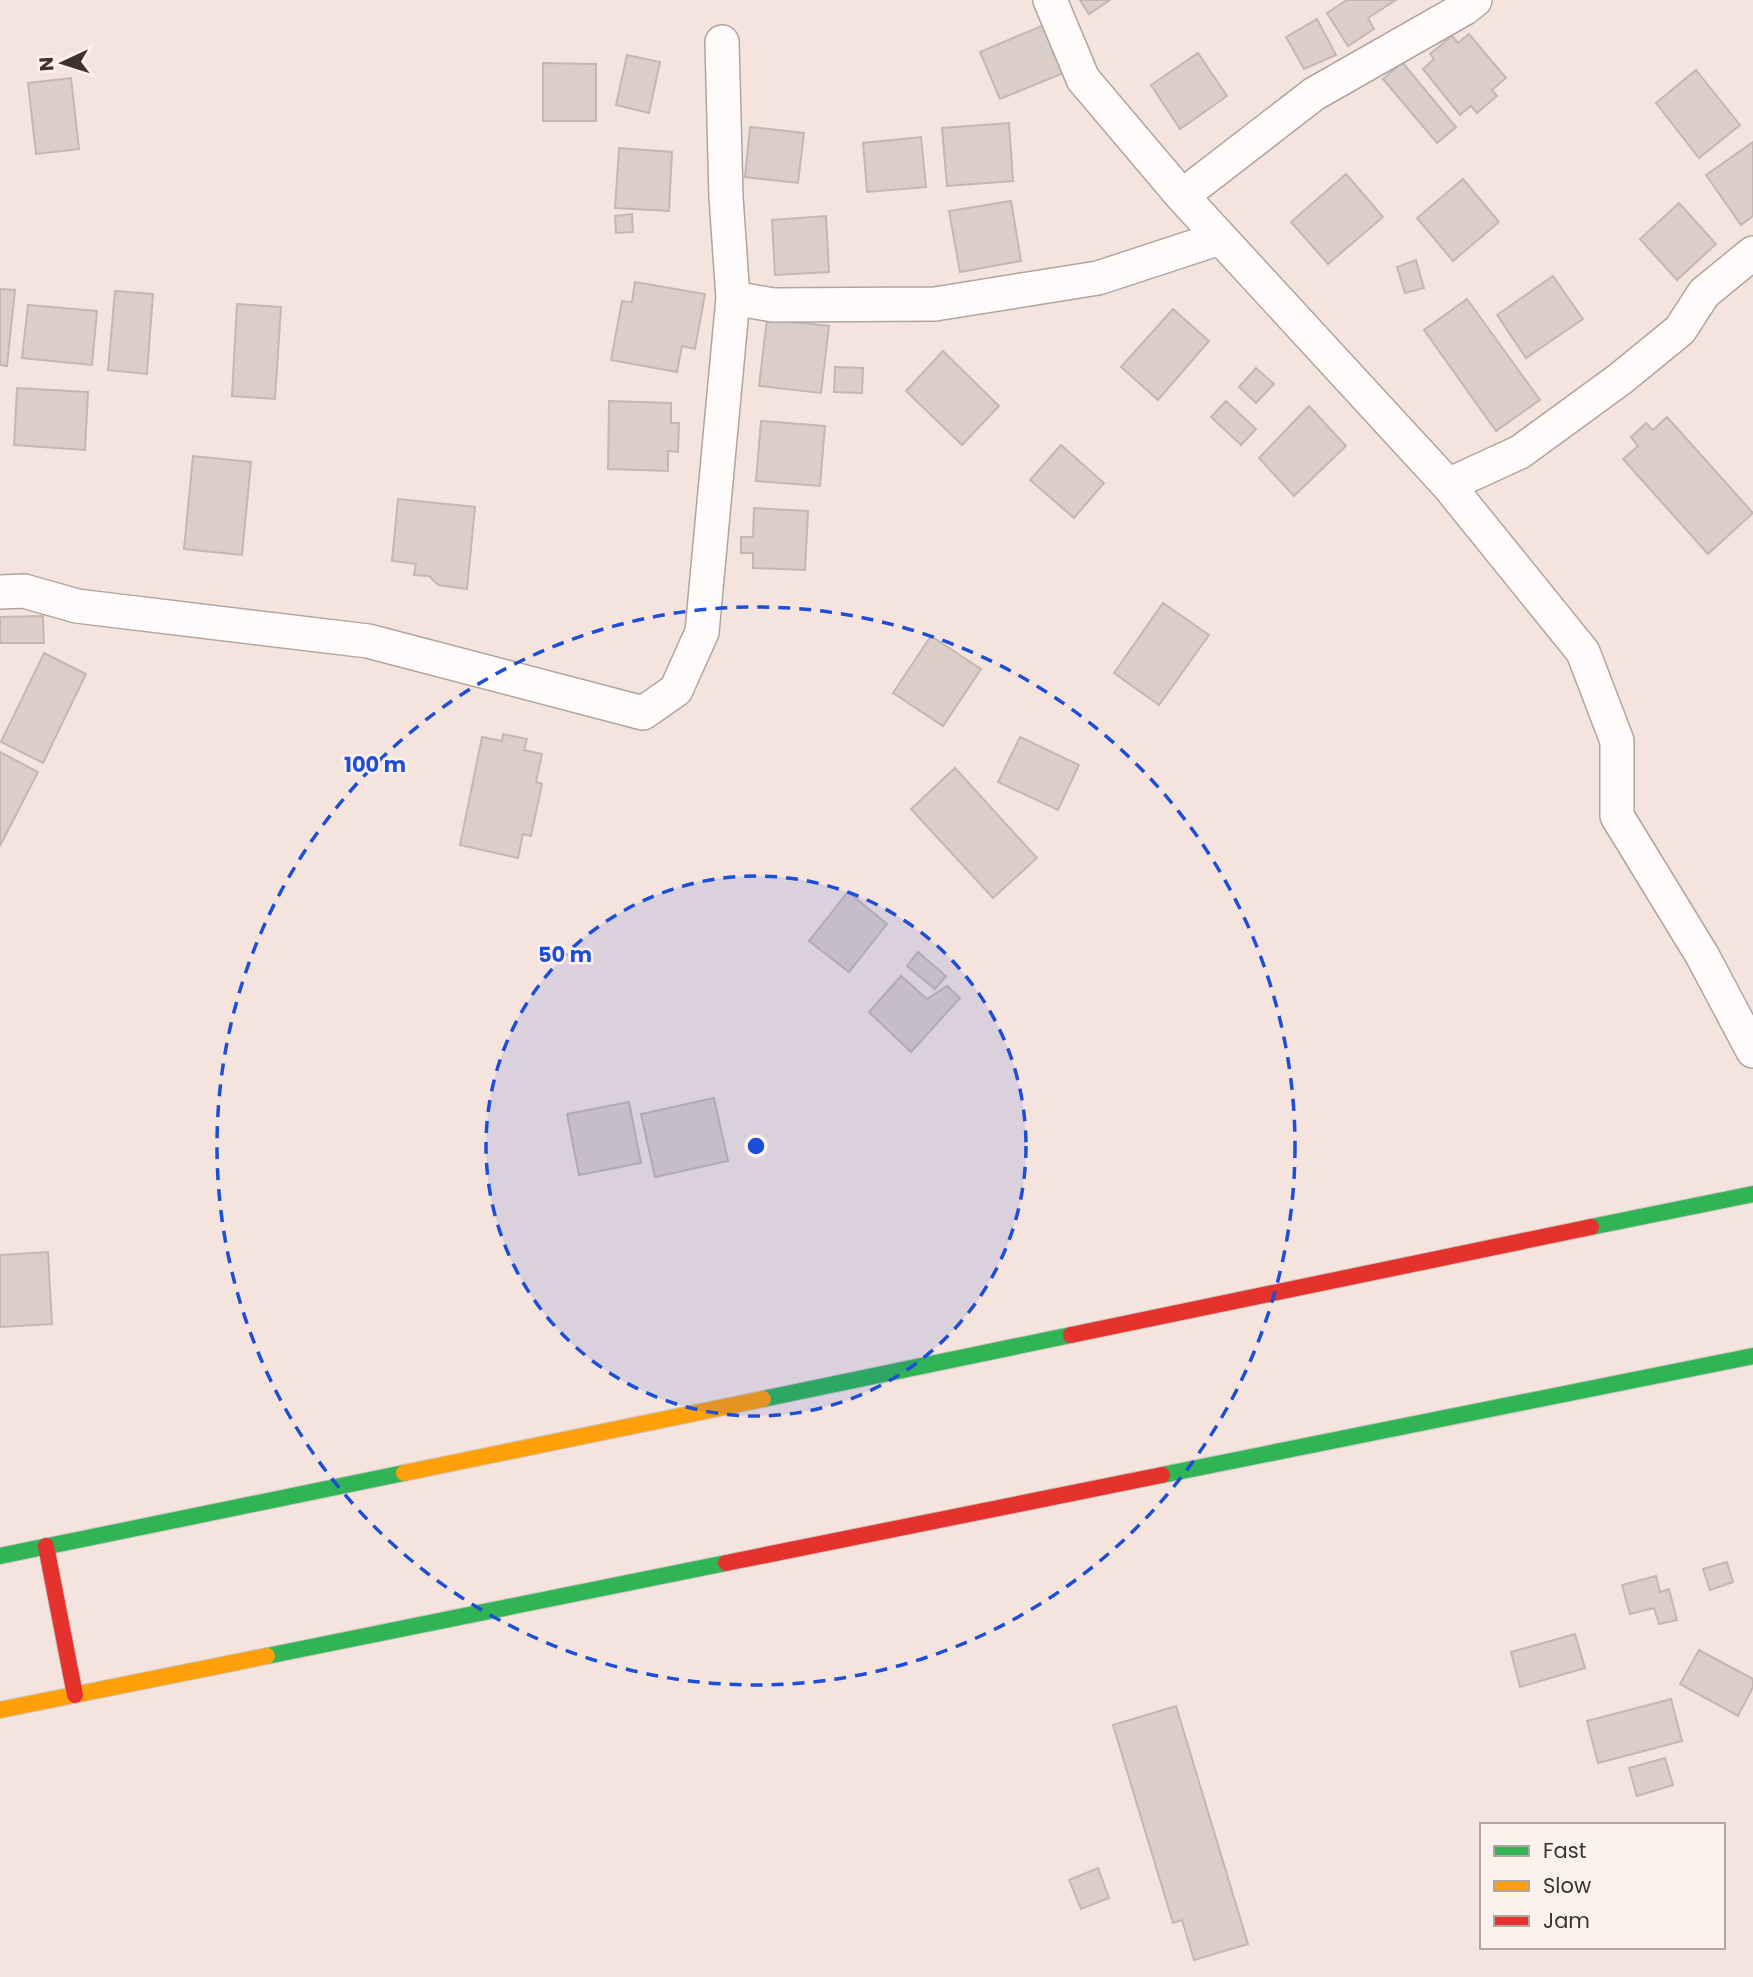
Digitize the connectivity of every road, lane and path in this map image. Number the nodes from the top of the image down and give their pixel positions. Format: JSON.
{"nodes":[{"id":1,"x":1050,"y":0,"type":"edge"},
{"id":2,"x":1475,"y":0,"type":"edge"},
{"id":3,"x":722,"y":43,"type":"dead end"},
{"id":4,"x":1182,"y":196,"type":"junction"},
{"id":5,"x":1220,"y":238,"type":"junction"},
{"id":6,"x":1753,"y":253,"type":"edge"},
{"id":7,"x":733,"y":298,"type":"junction"},
{"id":8,"x":1448,"y":485,"type":"junction"},
{"id":9,"x":0,"y":592,"type":"edge"},
{"id":10,"x":1753,"y":1051,"type":"edge"},
{"id":11,"x":1753,"y":1194,"type":"edge"},
{"id":12,"x":1753,"y":1356,"type":"edge"},
{"id":13,"x":46,"y":1546,"type":"junction"},
{"id":14,"x":0,"y":1556,"type":"edge"},
{"id":15,"x":75,"y":1695,"type":"junction"},
{"id":16,"x":0,"y":1710,"type":"edge"}],
"edges":[{"from":1,"to":4,"type":"street"},
{"from":2,"to":4,"type":"street"},
{"from":3,"to":7,"type":"street"},
{"from":4,"to":5,"type":"street"},
{"from":5,"to":7,"type":"street"},
{"from":5,"to":8,"type":"street"},
{"from":6,"to":8,"type":"street"},
{"from":7,"to":9,"type":"street"},
{"from":8,"to":10,"type":"street"},
{"from":11,"to":13,"type":"highway"},
{"from":12,"to":15,"type":"highway"},
{"from":13,"to":14,"type":"highway"},
{"from":13,"to":15,"type":"highway"},
{"from":15,"to":16,"type":"highway"}]}
